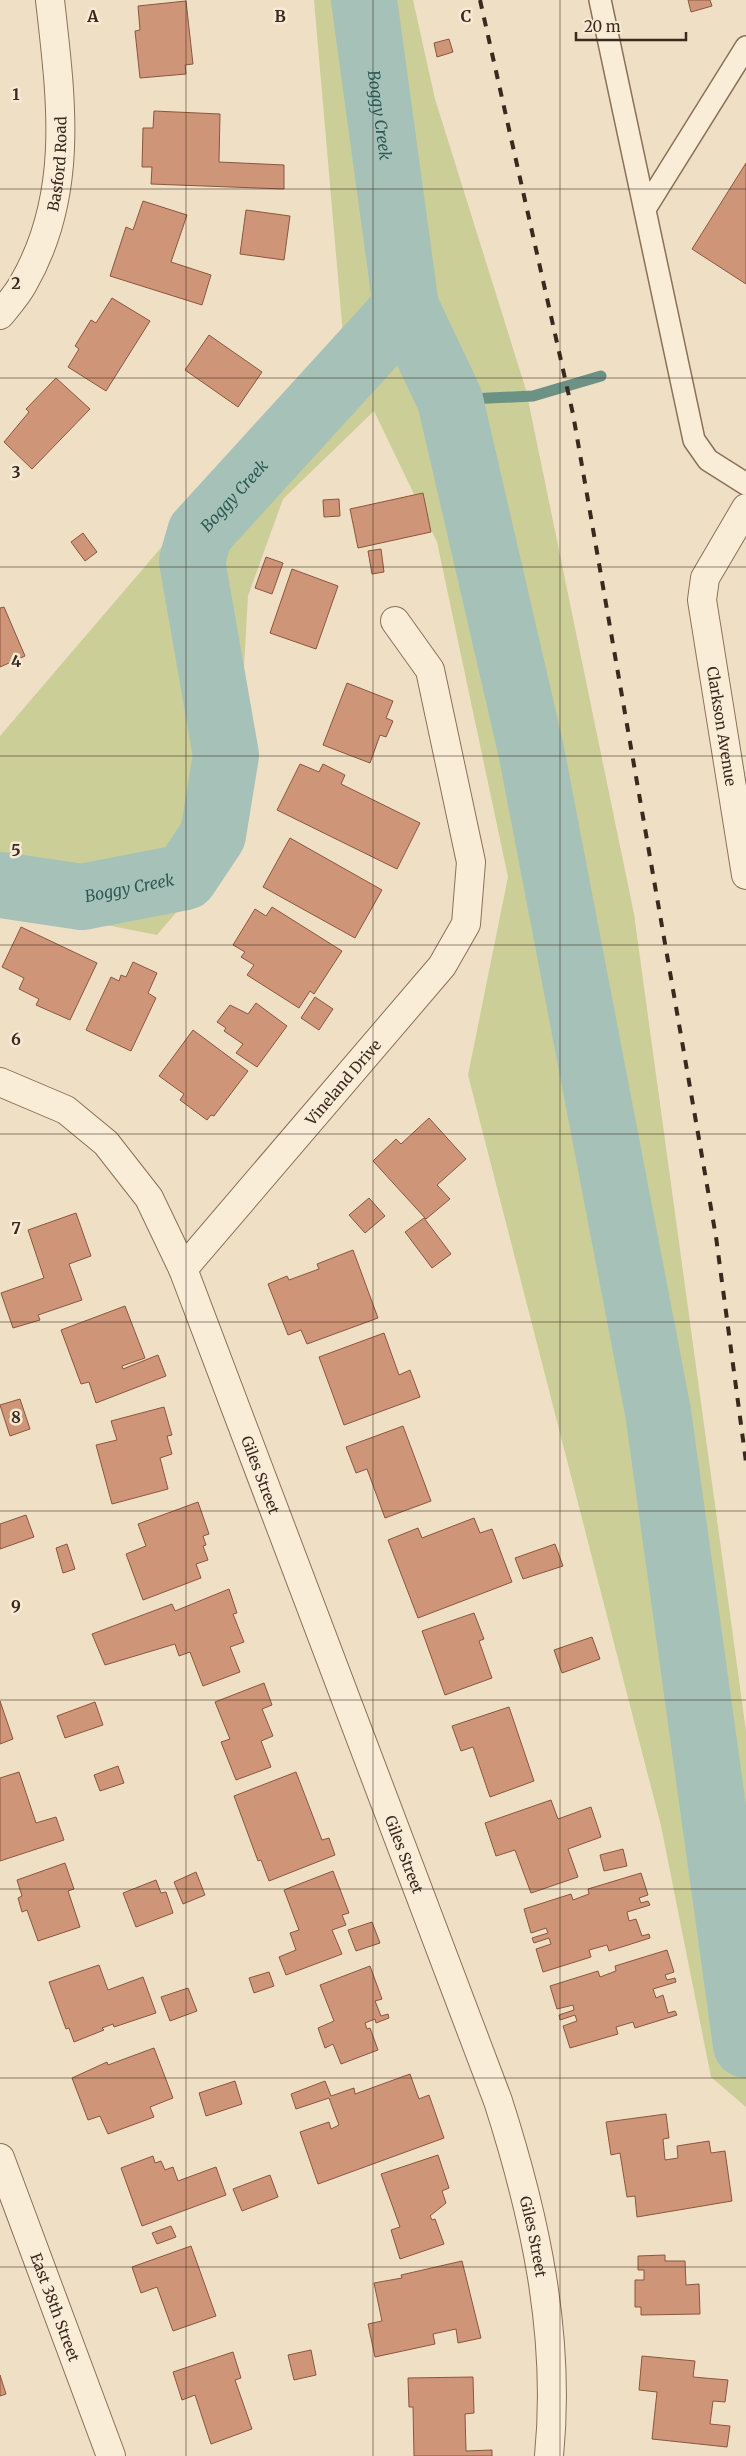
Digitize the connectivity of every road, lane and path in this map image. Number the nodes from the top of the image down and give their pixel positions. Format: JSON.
{"nodes":[{"id":1,"x":50,"y":0,"type":"edge"},
{"id":2,"x":600,"y":0,"type":"edge"},
{"id":3,"x":746,"y":47,"type":"edge"},
{"id":4,"x":645,"y":209,"type":"junction"},
{"id":5,"x":0,"y":315,"type":"edge"},
{"id":6,"x":746,"y":484,"type":"edge"},
{"id":7,"x":746,"y":508,"type":"edge"},
{"id":8,"x":395,"y":621,"type":"dead end"},
{"id":9,"x":746,"y":875,"type":"edge"},
{"id":10,"x":0,"y":1082,"type":"edge"},
{"id":11,"x":183,"y":1269,"type":"junction"},
{"id":12,"x":0,"y":2158,"type":"edge"},
{"id":13,"x":111,"y":2456,"type":"edge"},
{"id":14,"x":549,"y":2456,"type":"edge"}],
"edges":[{"from":1,"to":5,"type":"street","name":"Basford Road"},
{"from":2,"to":4,"type":"lane"},
{"from":3,"to":4,"type":"lane"},
{"from":4,"to":6,"type":"lane"},
{"from":7,"to":9,"type":"street","name":"Clarkson Avenue"},
{"from":8,"to":11,"type":"street","name":"Vineland Drive"},
{"from":10,"to":11,"type":"street"},
{"from":11,"to":14,"type":"street","name":"Giles Street"},
{"from":12,"to":13,"type":"street","name":"East 38th Street"}]}
